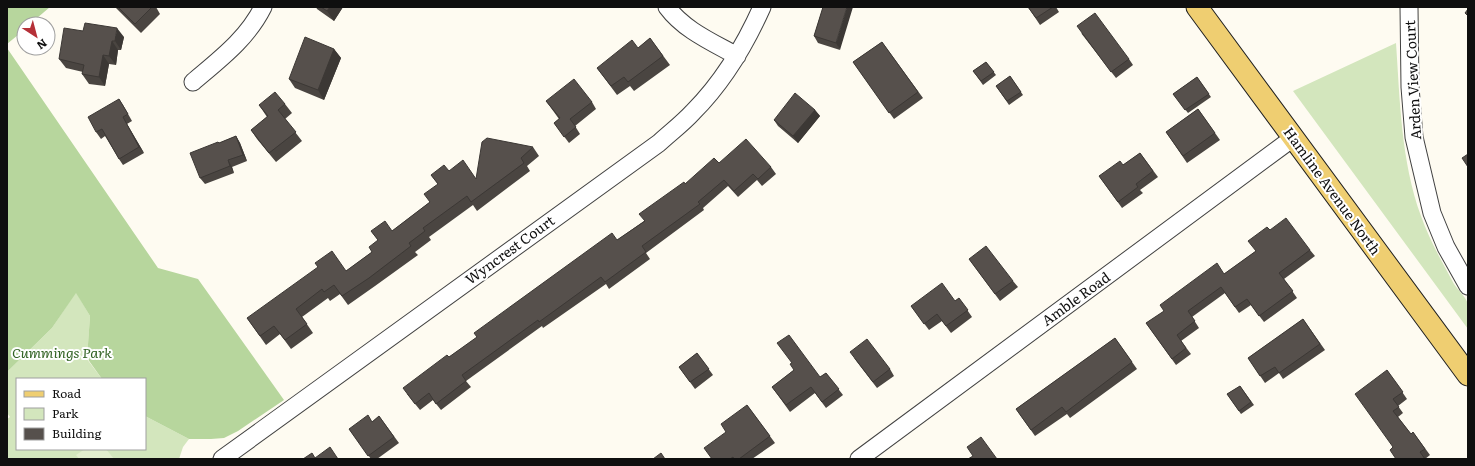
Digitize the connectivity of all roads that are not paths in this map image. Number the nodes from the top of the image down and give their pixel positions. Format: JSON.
{"nodes":[{"id":1,"x":263,"y":7,"type":"edge"},
{"id":2,"x":667,"y":7,"type":"edge"},
{"id":3,"x":762,"y":7,"type":"edge"},
{"id":4,"x":1197,"y":7,"type":"edge"},
{"id":5,"x":1410,"y":7,"type":"edge"},
{"id":6,"x":737,"y":56,"type":"junction"},
{"id":7,"x":193,"y":82,"type":"dead end"},
{"id":8,"x":1294,"y":138,"type":"junction"},
{"id":9,"x":1468,"y":286,"type":"edge"},
{"id":10,"x":1468,"y":375,"type":"edge"},
{"id":11,"x":222,"y":459,"type":"edge"},
{"id":12,"x":859,"y":459,"type":"edge"}],
"edges":[{"from":1,"to":7,"type":"street"},
{"from":2,"to":6,"type":"street"},
{"from":3,"to":6,"type":"street","name":"Wyncrest Court"},
{"from":4,"to":8,"type":"main road","name":"Hamline Avenue North"},
{"from":5,"to":9,"type":"street","name":"Arden View Court"},
{"from":6,"to":11,"type":"street","name":"Wyncrest Court"},
{"from":8,"to":10,"type":"main road","name":"Hamline Avenue North"},
{"from":8,"to":12,"type":"street","name":"Amble Road"}]}
